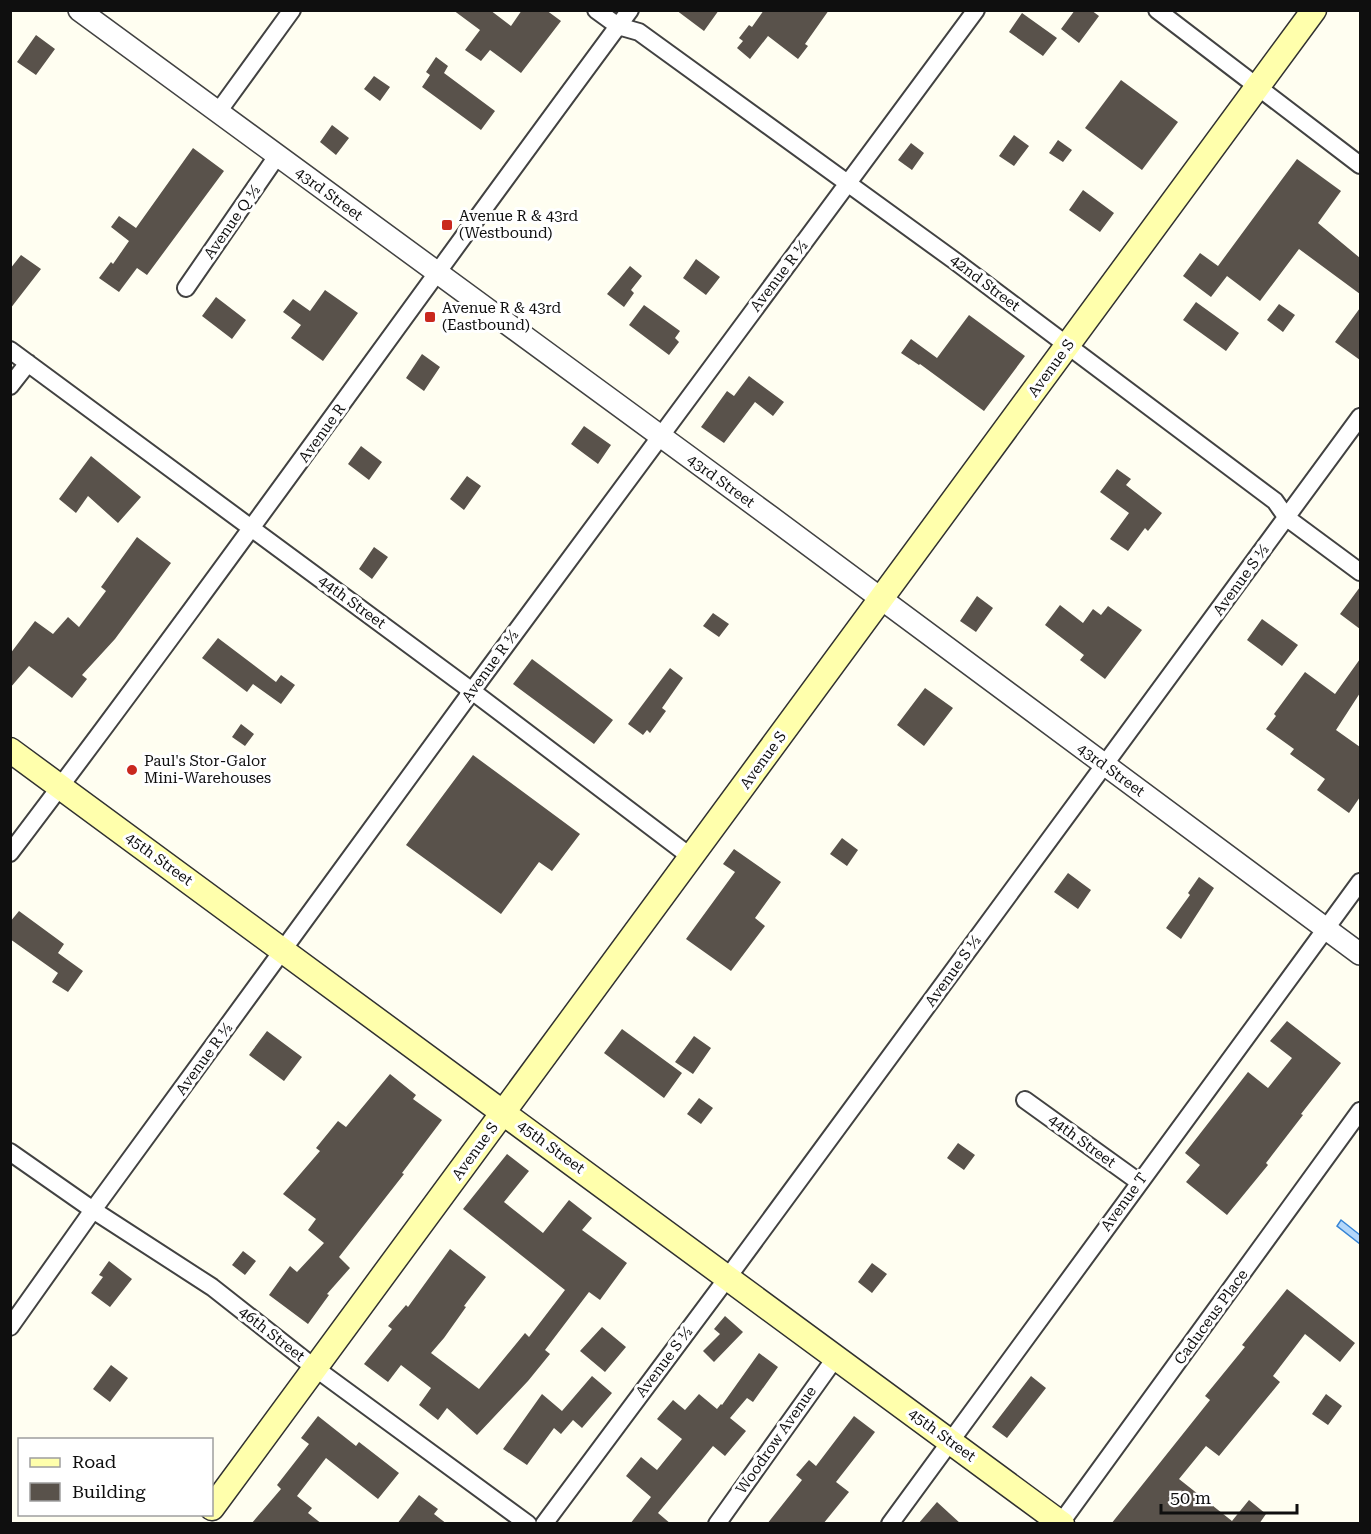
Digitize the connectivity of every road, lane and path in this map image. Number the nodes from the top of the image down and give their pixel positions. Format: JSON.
{"nodes":[{"id":1,"x":79,"y":10,"type":"edge"},
{"id":2,"x":292,"y":10,"type":"edge"},
{"id":3,"x":596,"y":10,"type":"edge"},
{"id":4,"x":630,"y":10,"type":"edge"},
{"id":5,"x":976,"y":10,"type":"edge"},
{"id":6,"x":1157,"y":10,"type":"edge"},
{"id":7,"x":1314,"y":10,"type":"edge"},
{"id":8,"x":618,"y":26,"type":"junction"},
{"id":9,"x":1257,"y":88,"type":"junction"},
{"id":10,"x":218,"y":112,"type":"junction"},
{"id":11,"x":277,"y":156,"type":"junction"},
{"id":12,"x":1360,"y":165,"type":"edge"},
{"id":13,"x":848,"y":184,"type":"junction"},
{"id":14,"x":437,"y":273,"type":"junction"},
{"id":15,"x":186,"y":288,"type":"dead end"},
{"id":16,"x":1068,"y":345,"type":"junction"},
{"id":17,"x":10,"y":350,"type":"edge"},
{"id":18,"x":28,"y":363,"type":"junction"},
{"id":19,"x":10,"y":386,"type":"edge"},
{"id":20,"x":1360,"y":417,"type":"edge"},
{"id":21,"x":659,"y":436,"type":"junction"},
{"id":22,"x":1287,"y":518,"type":"junction"},
{"id":23,"x":251,"y":528,"type":"junction"},
{"id":24,"x":1360,"y":572,"type":"edge"},
{"id":25,"x":881,"y":599,"type":"junction"},
{"id":26,"x":472,"y":691,"type":"junction"},
{"id":27,"x":10,"y":750,"type":"edge"},
{"id":28,"x":1104,"y":765,"type":"junction"},
{"id":29,"x":61,"y":787,"type":"junction"},
{"id":30,"x":10,"y":853,"type":"edge"},
{"id":31,"x":691,"y":857,"type":"junction"},
{"id":32,"x":1360,"y":882,"type":"edge"},
{"id":33,"x":1326,"y":928,"type":"junction"},
{"id":34,"x":284,"y":951,"type":"junction"},
{"id":35,"x":1360,"y":954,"type":"edge"},
{"id":36,"x":1025,"y":1100,"type":"dead end"},
{"id":37,"x":1360,"y":1111,"type":"edge"},
{"id":38,"x":503,"y":1113,"type":"junction"},
{"id":39,"x":10,"y":1152,"type":"edge"},
{"id":40,"x":1139,"y":1182,"type":"junction"},
{"id":41,"x":93,"y":1210,"type":"junction"},
{"id":42,"x":728,"y":1277,"type":"junction"},
{"id":43,"x":10,"y":1327,"type":"edge"},
{"id":44,"x":836,"y":1357,"type":"junction"},
{"id":45,"x":315,"y":1368,"type":"junction"},
{"id":46,"x":950,"y":1441,"type":"junction"},
{"id":47,"x":213,"y":1507,"type":"edge"},
{"id":48,"x":1061,"y":1523,"type":"edge"},
{"id":49,"x":528,"y":1524,"type":"edge"},
{"id":50,"x":544,"y":1524,"type":"edge"},
{"id":51,"x":717,"y":1524,"type":"edge"},
{"id":52,"x":890,"y":1524,"type":"edge"}],
"edges":[{"from":1,"to":10,"type":"street","name":"43rd Street"},
{"from":2,"to":10,"type":"street"},
{"from":3,"to":8,"type":"street","name":"42nd Street"},
{"from":4,"to":8,"type":"street","name":"Avenue R"},
{"from":5,"to":13,"type":"street","name":"Avenue R ½"},
{"from":6,"to":9,"type":"street"},
{"from":7,"to":9,"type":"main road","name":"Avenue S"},
{"from":8,"to":13,"type":"street","name":"42nd Street"},
{"from":8,"to":14,"type":"street","name":"Avenue R"},
{"from":9,"to":12,"type":"street"},
{"from":9,"to":16,"type":"main road","name":"Avenue S"},
{"from":10,"to":11,"type":"street","name":"43rd Street"},
{"from":11,"to":14,"type":"street","name":"43rd Street"},
{"from":11,"to":15,"type":"street","name":"Avenue Q ½"},
{"from":13,"to":16,"type":"street","name":"42nd Street"},
{"from":13,"to":21,"type":"street","name":"Avenue R ½"},
{"from":14,"to":21,"type":"street","name":"43rd Street"},
{"from":14,"to":23,"type":"street","name":"Avenue R"},
{"from":16,"to":22,"type":"street","name":"42nd Street"},
{"from":16,"to":25,"type":"main road","name":"Avenue S"},
{"from":17,"to":18,"type":"street","name":"44th Street"},
{"from":18,"to":19,"type":"street"},
{"from":18,"to":23,"type":"street","name":"44th Street"},
{"from":20,"to":22,"type":"street","name":"Avenue S ½"},
{"from":21,"to":25,"type":"street","name":"43rd Street"},
{"from":21,"to":26,"type":"street","name":"Avenue R ½"},
{"from":22,"to":24,"type":"street","name":"42nd Street"},
{"from":22,"to":28,"type":"street","name":"Avenue S ½"},
{"from":23,"to":26,"type":"street","name":"44th Street"},
{"from":23,"to":29,"type":"street","name":"Avenue R"},
{"from":25,"to":28,"type":"street","name":"43rd Street"},
{"from":25,"to":31,"type":"main road","name":"Avenue S"},
{"from":26,"to":31,"type":"street","name":"44th Street"},
{"from":26,"to":34,"type":"street","name":"Avenue R ½"},
{"from":27,"to":29,"type":"main road","name":"45th Street"},
{"from":28,"to":33,"type":"street","name":"43rd Street"},
{"from":28,"to":42,"type":"street","name":"Avenue S ½"},
{"from":29,"to":30,"type":"street","name":"Avenue R"},
{"from":29,"to":34,"type":"main road","name":"45th Street"},
{"from":31,"to":38,"type":"main road","name":"Avenue S"},
{"from":32,"to":33,"type":"street","name":"Avenue T"},
{"from":33,"to":35,"type":"street","name":"43rd Street"},
{"from":33,"to":40,"type":"street","name":"Avenue T"},
{"from":34,"to":38,"type":"main road","name":"45th Street"},
{"from":34,"to":41,"type":"street","name":"Avenue R ½"},
{"from":36,"to":40,"type":"street","name":"44th Street"},
{"from":37,"to":48,"type":"street","name":"Caduceus Place"},
{"from":38,"to":42,"type":"main road","name":"45th Street"},
{"from":38,"to":45,"type":"main road","name":"Avenue S"},
{"from":39,"to":41,"type":"street","name":"46th Street"},
{"from":40,"to":46,"type":"street","name":"Avenue T"},
{"from":41,"to":43,"type":"street","name":"Avenue R ½"},
{"from":41,"to":45,"type":"street","name":"46th Street"},
{"from":42,"to":44,"type":"main road","name":"45th Street"},
{"from":42,"to":50,"type":"street","name":"Avenue S ½"},
{"from":44,"to":46,"type":"main road","name":"45th Street"},
{"from":44,"to":51,"type":"street","name":"Woodrow Avenue"},
{"from":45,"to":47,"type":"main road","name":"Avenue S"},
{"from":45,"to":49,"type":"street","name":"46th Street"},
{"from":46,"to":48,"type":"main road","name":"45th Street"},
{"from":46,"to":52,"type":"street","name":"Avenue T"}]}
